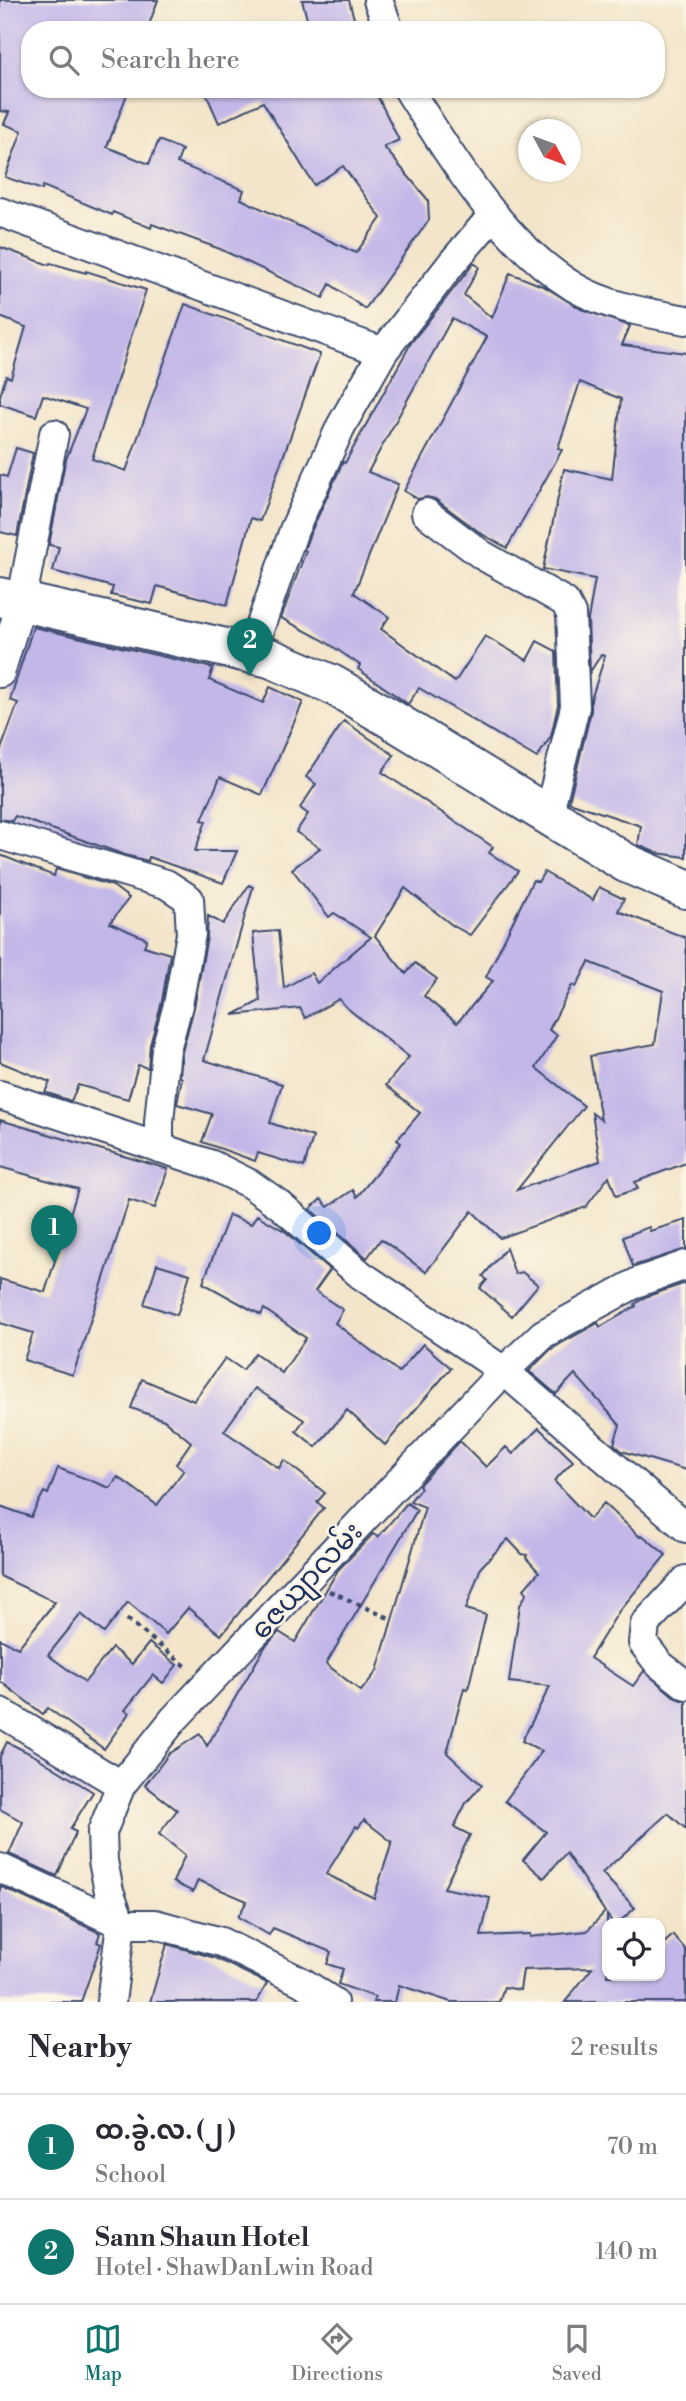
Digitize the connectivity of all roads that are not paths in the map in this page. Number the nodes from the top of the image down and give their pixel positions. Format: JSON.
{"nodes":[{"id":1,"x":378,"y":0,"type":"edge"},
{"id":2,"x":398,"y":0,"type":"edge"},
{"id":3,"x":387,"y":21,"type":"edge"},
{"id":4,"x":393,"y":21,"type":"edge"},
{"id":5,"x":414,"y":98,"type":"edge"},
{"id":6,"x":0,"y":212,"type":"edge"},
{"id":7,"x":494,"y":214,"type":"junction"},
{"id":8,"x":686,"y":320,"type":"edge"},
{"id":9,"x":383,"y":352,"type":"junction"},
{"id":10,"x":54,"y":434,"type":"dead end"},
{"id":11,"x":426,"y":513,"type":"dead end"},
{"id":12,"x":10,"y":600,"type":"edge"},
{"id":13,"x":251,"y":653,"type":"junction"},
{"id":14,"x":0,"y":673,"type":"edge"},
{"id":15,"x":548,"y":816,"type":"junction"},
{"id":16,"x":0,"y":835,"type":"edge"},
{"id":17,"x":686,"y":889,"type":"edge"},
{"id":18,"x":0,"y":1095,"type":"edge"},
{"id":19,"x":159,"y":1148,"type":"junction"},
{"id":20,"x":686,"y":1265,"type":"edge"},
{"id":21,"x":504,"y":1371,"type":"junction"},
{"id":22,"x":686,"y":1528,"type":"edge"},
{"id":23,"x":686,"y":1580,"type":"edge"},
{"id":24,"x":686,"y":1685,"type":"edge"},
{"id":25,"x":0,"y":1712,"type":"edge"},
{"id":26,"x":121,"y":1785,"type":"junction"},
{"id":27,"x":0,"y":1868,"type":"edge"},
{"id":28,"x":121,"y":1924,"type":"junction"},
{"id":29,"x":111,"y":2002,"type":"edge"},
{"id":30,"x":333,"y":2002,"type":"edge"}],
"edges":[{"from":1,"to":3,"type":"street"},
{"from":2,"to":4,"type":"street"},
{"from":5,"to":7,"type":"street"},
{"from":6,"to":9,"type":"street"},
{"from":7,"to":8,"type":"street"},
{"from":7,"to":9,"type":"street"},
{"from":9,"to":13,"type":"street"},
{"from":10,"to":12,"type":"street"},
{"from":11,"to":15,"type":"street"},
{"from":12,"to":13,"type":"main road"},
{"from":12,"to":14,"type":"street"},
{"from":13,"to":15,"type":"main road"},
{"from":15,"to":17,"type":"main road"},
{"from":16,"to":19,"type":"street"},
{"from":18,"to":19,"type":"street"},
{"from":19,"to":21,"type":"street"},
{"from":20,"to":21,"type":"street","name":"ဇေယျာလမ်း"},
{"from":21,"to":22,"type":"street"},
{"from":21,"to":26,"type":"street","name":"ဇေယျာလမ်း"},
{"from":23,"to":24,"type":"street"},
{"from":25,"to":26,"type":"street"},
{"from":26,"to":28,"type":"street","name":"ဇေယျာလမ်း"},
{"from":27,"to":28,"type":"street"},
{"from":28,"to":29,"type":"street","name":"ဇေယျာလမ်း"},
{"from":28,"to":30,"type":"street"}]}
